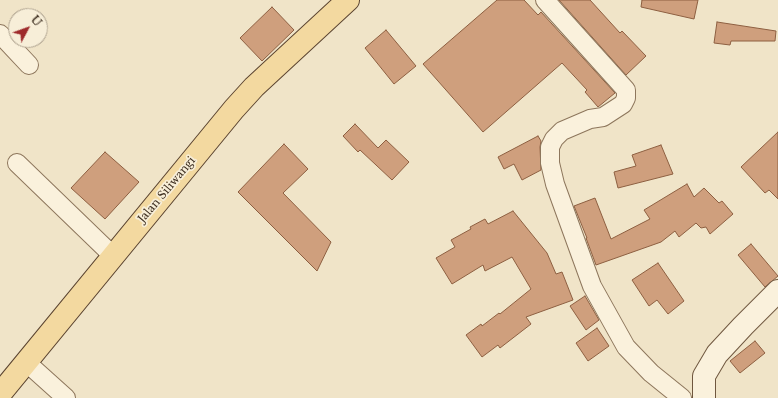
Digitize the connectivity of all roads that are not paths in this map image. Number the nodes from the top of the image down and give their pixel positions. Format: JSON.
{"nodes":[{"id":1,"x":348,"y":0,"type":"edge"},
{"id":2,"x":546,"y":0,"type":"edge"},
{"id":3,"x":0,"y":34,"type":"edge"},
{"id":4,"x":29,"y":65,"type":"dead end"},
{"id":5,"x":17,"y":163,"type":"dead end"},
{"id":6,"x":114,"y":255,"type":"junction"},
{"id":7,"x":778,"y":291,"type":"edge"},
{"id":8,"x":26,"y":362,"type":"junction"},
{"id":9,"x":0,"y":394,"type":"edge"},
{"id":10,"x":66,"y":398,"type":"edge"},
{"id":11,"x":682,"y":398,"type":"edge"},
{"id":12,"x":704,"y":398,"type":"edge"}],
"edges":[{"from":1,"to":6,"type":"main road","name":"Jalan Siliwangi"},
{"from":2,"to":11,"type":"street"},
{"from":3,"to":4,"type":"street"},
{"from":5,"to":6,"type":"street"},
{"from":6,"to":8,"type":"main road","name":"Jalan Siliwangi"},
{"from":7,"to":12,"type":"street"},
{"from":8,"to":9,"type":"main road","name":"Jalan Siliwangi"},
{"from":8,"to":10,"type":"street"}]}
